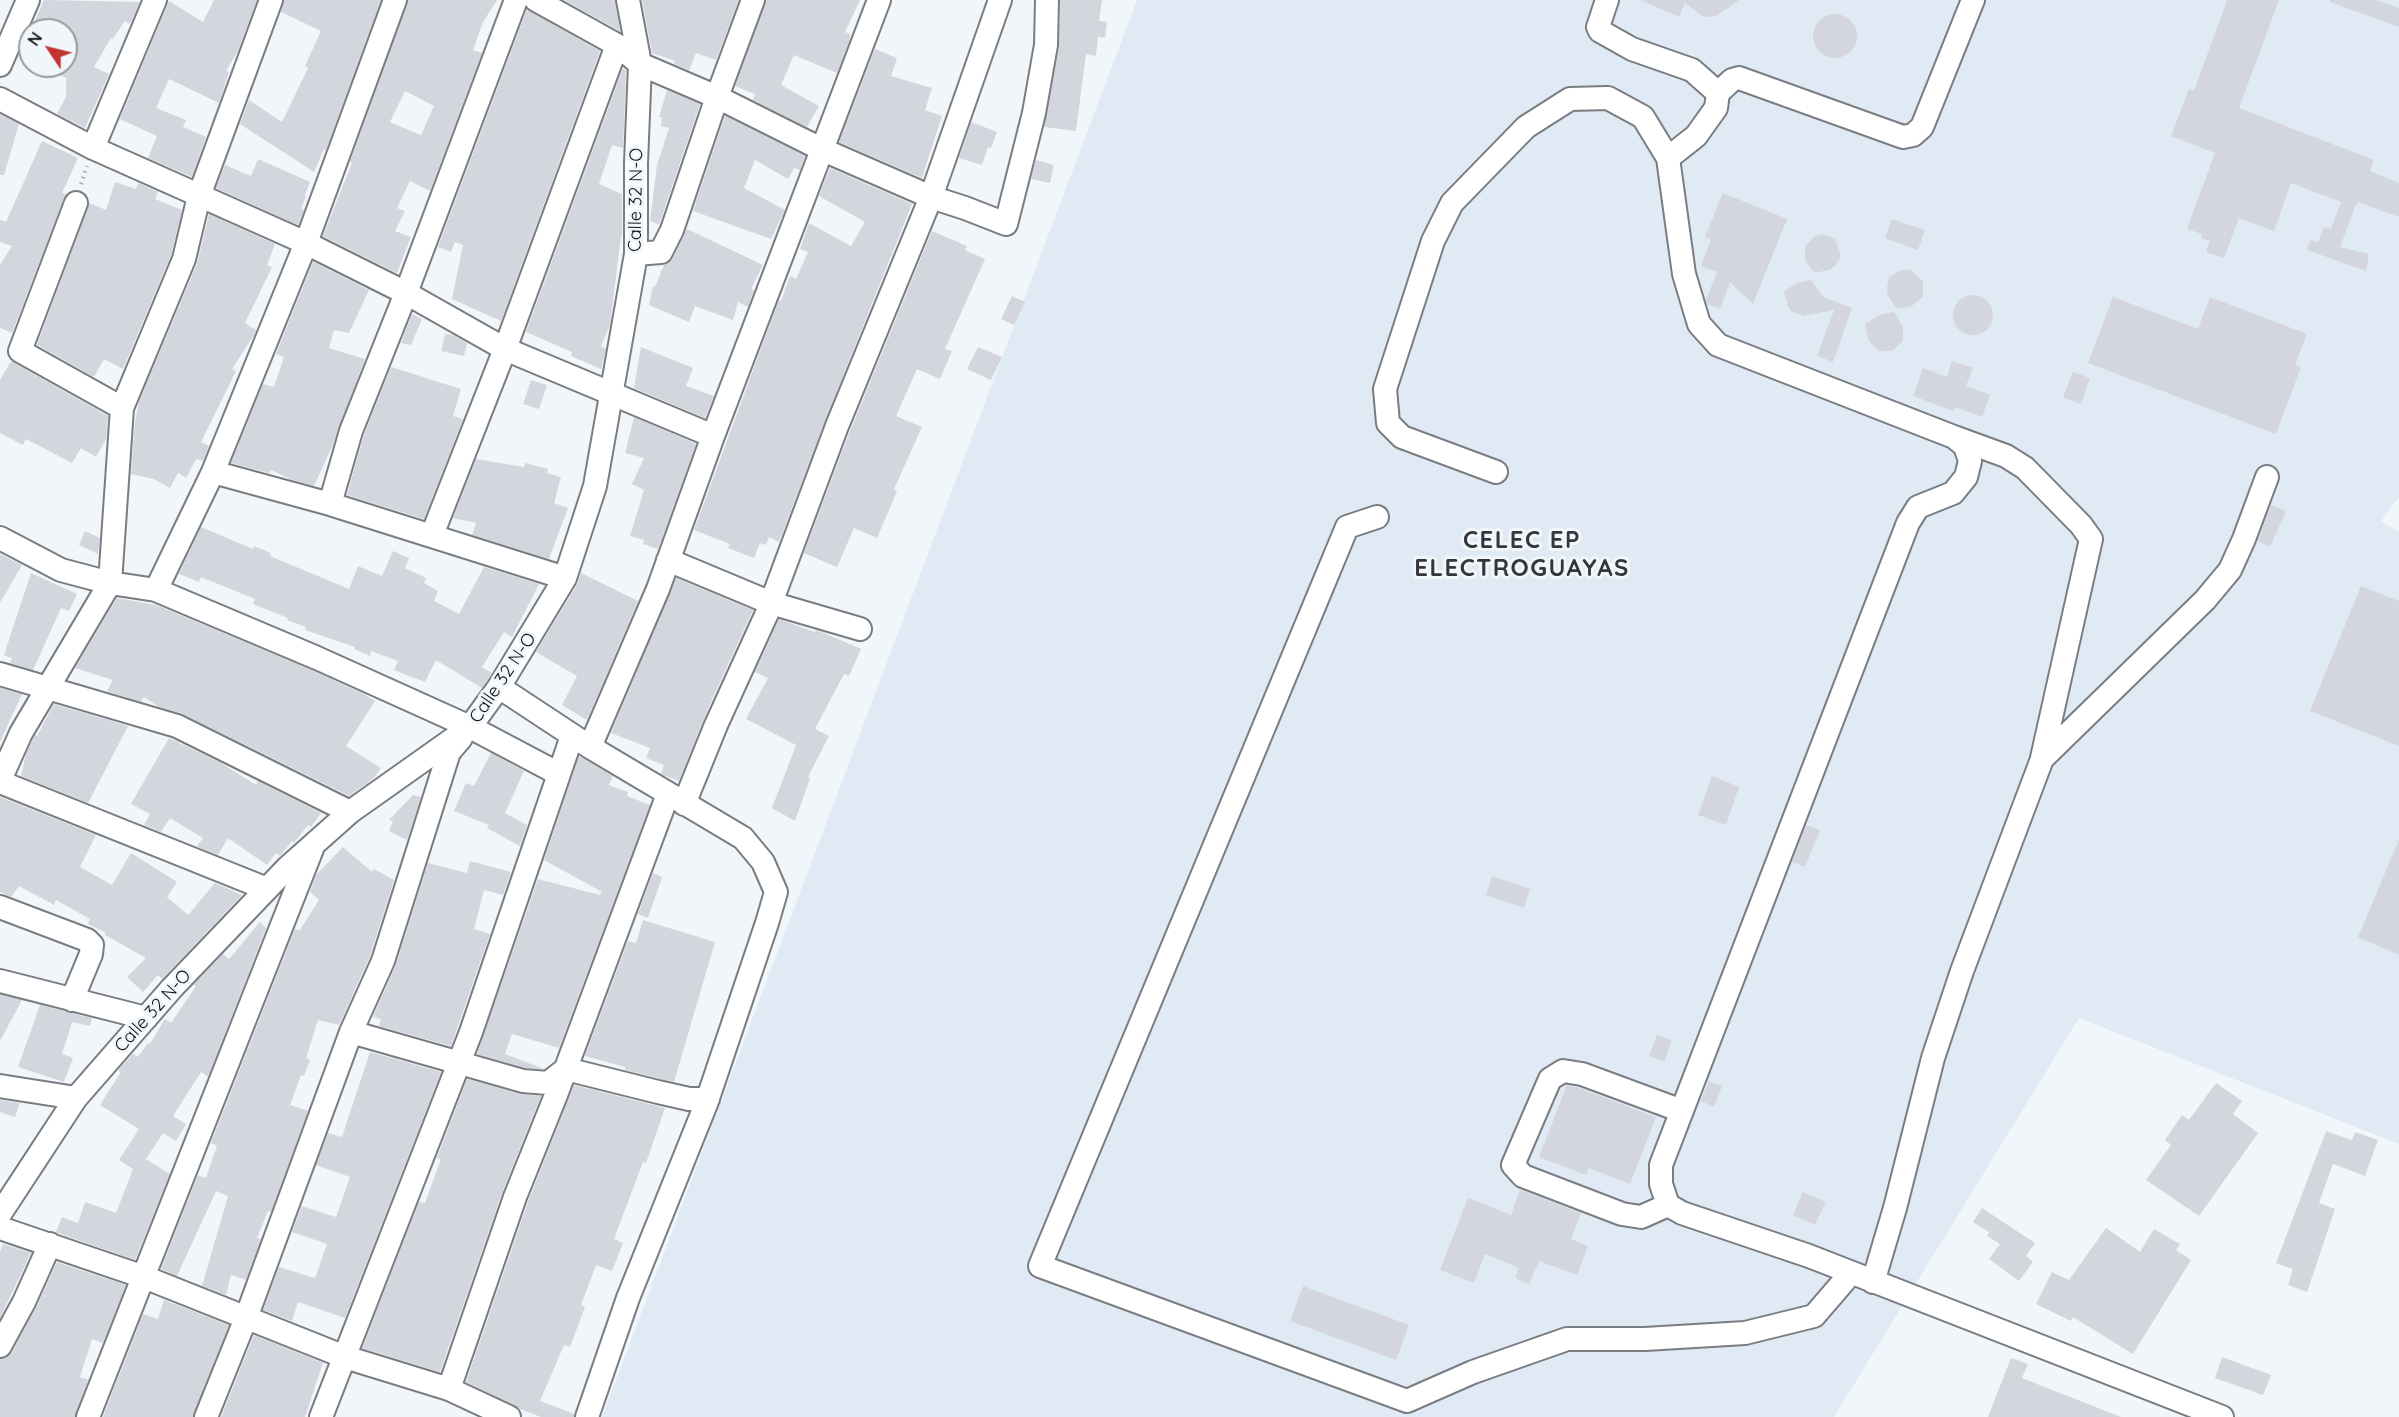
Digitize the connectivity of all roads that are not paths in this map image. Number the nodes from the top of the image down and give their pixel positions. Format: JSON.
{"nodes":[{"id":1,"x":28,"y":0,"type":"edge"},
{"id":2,"x":155,"y":0,"type":"edge"},
{"id":3,"x":271,"y":0,"type":"edge"},
{"id":4,"x":395,"y":0,"type":"edge"},
{"id":5,"x":516,"y":0,"type":"edge"},
{"id":6,"x":536,"y":0,"type":"edge"},
{"id":7,"x":753,"y":0,"type":"edge"},
{"id":8,"x":879,"y":0,"type":"edge"},
{"id":9,"x":1000,"y":0,"type":"edge"},
{"id":10,"x":1047,"y":0,"type":"edge"},
{"id":11,"x":1607,"y":0,"type":"edge"},
{"id":12,"x":1973,"y":0,"type":"edge"},
{"id":13,"x":630,"y":2,"type":"edge"},
{"id":14,"x":617,"y":45,"type":"junction"},
{"id":15,"x":640,"y":64,"type":"junction"},
{"id":16,"x":0,"y":65,"type":"edge"},
{"id":17,"x":1718,"y":93,"type":"junction"},
{"id":18,"x":717,"y":97,"type":"junction"},
{"id":19,"x":0,"y":99,"type":"edge"},
{"id":20,"x":93,"y":148,"type":"junction"},
{"id":21,"x":821,"y":150,"type":"junction"},
{"id":22,"x":1668,"y":158,"type":"junction"},
{"id":23,"x":198,"y":196,"type":"junction"},
{"id":24,"x":931,"y":197,"type":"junction"},
{"id":25,"x":76,"y":202,"type":"road end"},
{"id":26,"x":306,"y":243,"type":"junction"},
{"id":27,"x":636,"y":254,"type":"junction"},
{"id":28,"x":406,"y":293,"type":"junction"},
{"id":29,"x":505,"y":349,"type":"junction"},
{"id":30,"x":610,"y":392,"type":"junction"},
{"id":31,"x":122,"y":408,"type":"junction"},
{"id":32,"x":713,"y":436,"type":"junction"},
{"id":33,"x":1954,"y":437,"type":"junction"},
{"id":34,"x":213,"y":472,"type":"junction"},
{"id":35,"x":1496,"y":472,"type":"dead end"},
{"id":36,"x":2267,"y":477,"type":"dead end"},
{"id":37,"x":330,"y":504,"type":"junction"},
{"id":38,"x":1377,"y":517,"type":"dead end"},
{"id":39,"x":432,"y":535,"type":"junction"},
{"id":40,"x":0,"y":538,"type":"edge"},
{"id":41,"x":668,"y":560,"type":"junction"},
{"id":42,"x":565,"y":578,"type":"junction"},
{"id":43,"x":110,"y":584,"type":"junction"},
{"id":44,"x":156,"y":590,"type":"junction"},
{"id":45,"x":771,"y":603,"type":"junction"},
{"id":46,"x":860,"y":629,"type":"dead end"},
{"id":47,"x":0,"y":674,"type":"edge"},
{"id":48,"x":499,"y":687,"type":"junction"},
{"id":49,"x":48,"y":688,"type":"junction"},
{"id":50,"x":470,"y":727,"type":"junction"},
{"id":51,"x":581,"y":742,"type":"junction"},
{"id":52,"x":2042,"y":759,"type":"junction"},
{"id":53,"x":560,"y":774,"type":"junction"},
{"id":54,"x":0,"y":781,"type":"edge"},
{"id":55,"x":676,"y":799,"type":"junction"},
{"id":56,"x":350,"y":812,"type":"junction"},
{"id":57,"x":314,"y":844,"type":"junction"},
{"id":58,"x":267,"y":889,"type":"junction"},
{"id":59,"x":0,"y":907,"type":"edge"},
{"id":60,"x":0,"y":981,"type":"edge"},
{"id":61,"x":72,"y":1000,"type":"junction"},
{"id":62,"x":146,"y":1018,"type":"junction"},
{"id":63,"x":351,"y":1032,"type":"junction"},
{"id":64,"x":459,"y":1063,"type":"junction"},
{"id":65,"x":566,"y":1069,"type":"junction"},
{"id":66,"x":0,"y":1086,"type":"edge"},
{"id":67,"x":76,"y":1098,"type":"junction"},
{"id":68,"x":708,"y":1099,"type":"junction"},
{"id":69,"x":1683,"y":1110,"type":"junction"},
{"id":70,"x":7,"y":1191,"type":"edge"},
{"id":71,"x":1668,"y":1205,"type":"junction"},
{"id":72,"x":0,"y":1214,"type":"edge"},
{"id":73,"x":0,"y":1228,"type":"edge"},
{"id":74,"x":50,"y":1244,"type":"junction"},
{"id":75,"x":1851,"y":1273,"type":"junction"},
{"id":76,"x":144,"y":1277,"type":"junction"},
{"id":77,"x":1873,"y":1281,"type":"junction"},
{"id":78,"x":246,"y":1318,"type":"junction"},
{"id":79,"x":0,"y":1346,"type":"edge"},
{"id":80,"x":345,"y":1357,"type":"junction"},
{"id":81,"x":448,"y":1389,"type":"junction"},
{"id":82,"x":88,"y":1417,"type":"edge"},
{"id":83,"x":207,"y":1417,"type":"edge"},
{"id":84,"x":321,"y":1417,"type":"edge"},
{"id":85,"x":509,"y":1417,"type":"edge"},
{"id":86,"x":587,"y":1417,"type":"edge"},
{"id":87,"x":2222,"y":1417,"type":"edge"}],
"edges":[{"from":1,"to":16,"type":"street"},
{"from":2,"to":20,"type":"street"},
{"from":3,"to":23,"type":"street"},
{"from":4,"to":26,"type":"street"},
{"from":5,"to":28,"type":"street"},
{"from":6,"to":14,"type":"street"},
{"from":7,"to":18,"type":"street"},
{"from":8,"to":21,"type":"street"},
{"from":9,"to":24,"type":"street"},
{"from":10,"to":24,"type":"street"},
{"from":11,"to":17,"type":"street"},
{"from":12,"to":17,"type":"street"},
{"from":13,"to":15,"type":"street","name":"Calle 32 N-O"},
{"from":14,"to":15,"type":"street"},
{"from":14,"to":29,"type":"street"},
{"from":15,"to":18,"type":"street"},
{"from":15,"to":27,"type":"street","name":"Calle 32 N-O"},
{"from":17,"to":22,"type":"street"},
{"from":18,"to":21,"type":"street"},
{"from":18,"to":27,"type":"street"},
{"from":19,"to":20,"type":"street"},
{"from":20,"to":23,"type":"street"},
{"from":21,"to":24,"type":"street"},
{"from":21,"to":32,"type":"street"},
{"from":22,"to":33,"type":"street"},
{"from":22,"to":35,"type":"street"},
{"from":23,"to":26,"type":"street"},
{"from":23,"to":31,"type":"street"},
{"from":24,"to":45,"type":"street"},
{"from":25,"to":31,"type":"street"},
{"from":26,"to":28,"type":"street"},
{"from":26,"to":34,"type":"street"},
{"from":27,"to":30,"type":"street","name":"Calle 32 N-O"},
{"from":28,"to":29,"type":"street"},
{"from":28,"to":37,"type":"street"},
{"from":29,"to":30,"type":"street"},
{"from":29,"to":39,"type":"street"},
{"from":30,"to":32,"type":"street"},
{"from":30,"to":42,"type":"street","name":"Calle 32 N-O"},
{"from":31,"to":43,"type":"street"},
{"from":32,"to":41,"type":"street"},
{"from":33,"to":52,"type":"street"},
{"from":33,"to":69,"type":"street"},
{"from":34,"to":37,"type":"street"},
{"from":34,"to":44,"type":"street"},
{"from":36,"to":52,"type":"street"},
{"from":37,"to":39,"type":"street"},
{"from":38,"to":75,"type":"street"},
{"from":39,"to":42,"type":"street"},
{"from":40,"to":43,"type":"street"},
{"from":41,"to":45,"type":"street"},
{"from":41,"to":51,"type":"street"},
{"from":42,"to":48,"type":"street","name":"Calle 32 N-O"},
{"from":43,"to":44,"type":"street"},
{"from":43,"to":49,"type":"street"},
{"from":44,"to":50,"type":"street"},
{"from":45,"to":46,"type":"street"},
{"from":45,"to":55,"type":"street"},
{"from":47,"to":49,"type":"street"},
{"from":48,"to":50,"type":"street","name":"Calle 32 N-O"},
{"from":48,"to":51,"type":"street"},
{"from":49,"to":54,"type":"street"},
{"from":49,"to":56,"type":"street"},
{"from":50,"to":53,"type":"street"},
{"from":50,"to":56,"type":"street","name":"Calle 32 N-O"},
{"from":50,"to":63,"type":"street"},
{"from":51,"to":53,"type":"street"},
{"from":51,"to":55,"type":"street"},
{"from":52,"to":77,"type":"street"},
{"from":53,"to":64,"type":"street"},
{"from":54,"to":58,"type":"street"},
{"from":55,"to":65,"type":"street"},
{"from":55,"to":68,"type":"street"},
{"from":56,"to":57,"type":"street","name":"Calle 32 N-O"},
{"from":57,"to":58,"type":"street","name":"Calle 32 N-O"},
{"from":57,"to":76,"type":"street"},
{"from":58,"to":62,"type":"street","name":"Calle 32 N-O"},
{"from":59,"to":61,"type":"street"},
{"from":60,"to":61,"type":"street"},
{"from":61,"to":62,"type":"street"},
{"from":62,"to":67,"type":"street","name":"Calle 32 N-O"},
{"from":63,"to":64,"type":"street"},
{"from":63,"to":78,"type":"street"},
{"from":64,"to":65,"type":"street"},
{"from":64,"to":80,"type":"street"},
{"from":65,"to":68,"type":"street"},
{"from":65,"to":81,"type":"street"},
{"from":66,"to":67,"type":"street"},
{"from":67,"to":70,"type":"street","name":"Calle 32 N-O"},
{"from":68,"to":86,"type":"street"},
{"from":69,"to":71,"type":"street"},
{"from":69,"to":71,"type":"street"},
{"from":70,"to":72,"type":"street","name":"Calle 32 N-O"},
{"from":71,"to":75,"type":"street"},
{"from":73,"to":74,"type":"street"},
{"from":74,"to":76,"type":"street"},
{"from":74,"to":79,"type":"street"},
{"from":75,"to":77,"type":"street"},
{"from":76,"to":78,"type":"street"},
{"from":76,"to":82,"type":"street"},
{"from":77,"to":87,"type":"street"},
{"from":78,"to":80,"type":"street"},
{"from":78,"to":83,"type":"street"},
{"from":80,"to":81,"type":"street"},
{"from":80,"to":84,"type":"street"},
{"from":81,"to":85,"type":"street"}]}
